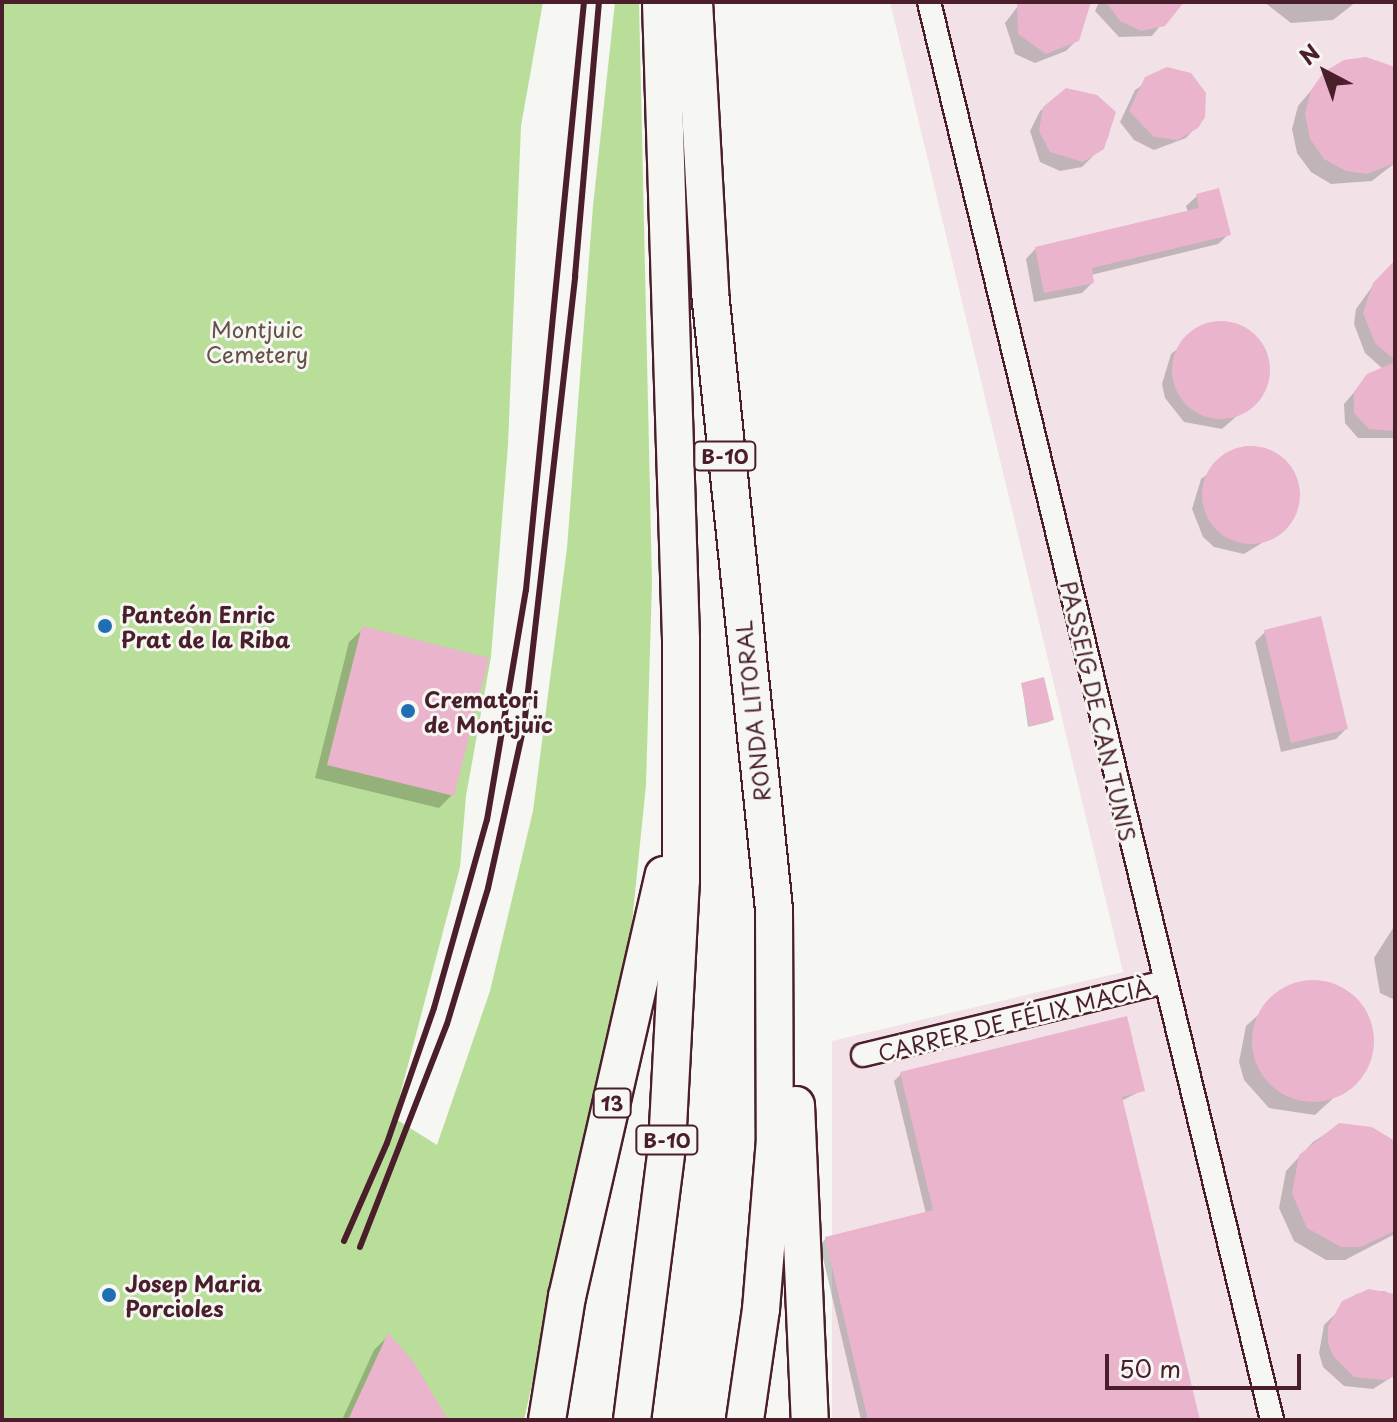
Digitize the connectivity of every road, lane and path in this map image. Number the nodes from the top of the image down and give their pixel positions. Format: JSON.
{"nodes":[{"id":1,"x":661,"y":2,"type":"edge"},
{"id":2,"x":694,"y":2,"type":"edge"},
{"id":3,"x":929,"y":2,"type":"edge"},
{"id":4,"x":682,"y":787,"type":"junction"},
{"id":5,"x":774,"y":909,"type":"junction"},
{"id":6,"x":1164,"y":982,"type":"junction"},
{"id":7,"x":863,"y":1055,"type":"dead end"},
{"id":8,"x":547,"y":1420,"type":"edge"},
{"id":9,"x":632,"y":1420,"type":"edge"},
{"id":10,"x":745,"y":1420,"type":"edge"},
{"id":11,"x":810,"y":1420,"type":"edge"},
{"id":12,"x":1272,"y":1420,"type":"edge"}],
"edges":[{"from":1,"to":4,"type":"highway","number":"B-10"},
{"from":2,"to":5,"type":"highway","name":"RONDA LITORAL","number":"B-10"},
{"from":3,"to":6,"type":"street","name":"PASSEIG DE CAN TUNIS"},
{"from":4,"to":8,"type":"highway","number":"13"},
{"from":4,"to":9,"type":"highway","number":"B-10"},
{"from":5,"to":10,"type":"highway","name":"RONDA LITORAL","number":"B-10"},
{"from":5,"to":11,"type":"highway"},
{"from":6,"to":7,"type":"street","name":"CARRER DE FÉLIX MACIÀ"},
{"from":6,"to":12,"type":"street","name":"PASSEIG DE CAN TUNIS"}]}
